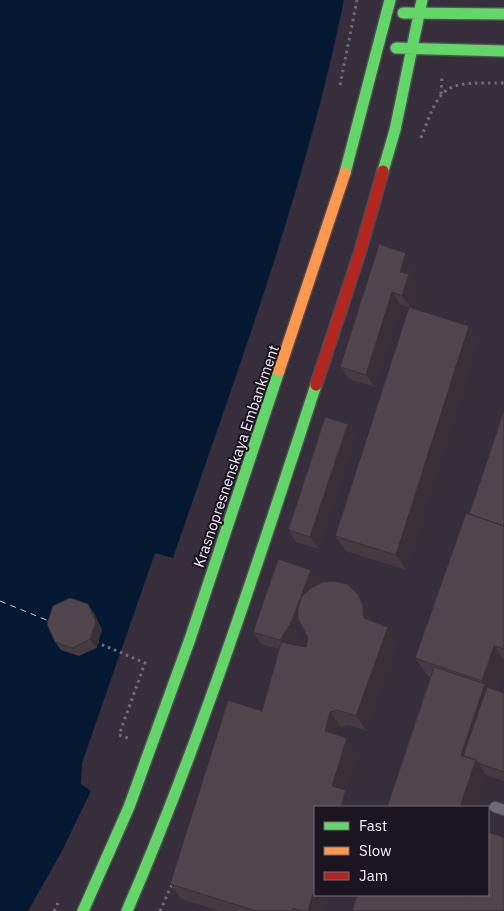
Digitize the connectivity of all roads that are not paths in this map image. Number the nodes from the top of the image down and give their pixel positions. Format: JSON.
{"nodes":[{"id":1,"x":390,"y":0,"type":"edge"},
{"id":2,"x":422,"y":0,"type":"edge"},
{"id":3,"x":386,"y":13,"type":"junction"},
{"id":4,"x":420,"y":14,"type":"junction"},
{"id":5,"x":504,"y":14,"type":"edge"},
{"id":6,"x":377,"y":48,"type":"junction"},
{"id":7,"x":413,"y":48,"type":"junction"},
{"id":8,"x":504,"y":51,"type":"edge"},
{"id":9,"x":83,"y":911,"type":"edge"},
{"id":10,"x":127,"y":911,"type":"edge"}],
"edges":[{"from":1,"to":3,"type":"main road","name":"Krasnopresnenskaya Embankment"},
{"from":2,"to":4,"type":"main road"},
{"from":3,"to":4,"type":"main road"},
{"from":3,"to":6,"type":"main road","name":"Krasnopresnenskaya Embankment"},
{"from":4,"to":5,"type":"main road"},
{"from":4,"to":7,"type":"main road"},
{"from":6,"to":7,"type":"main road"},
{"from":6,"to":9,"type":"main road","name":"Krasnopresnenskaya Embankment"},
{"from":7,"to":8,"type":"main road"},
{"from":7,"to":10,"type":"main road"}]}
